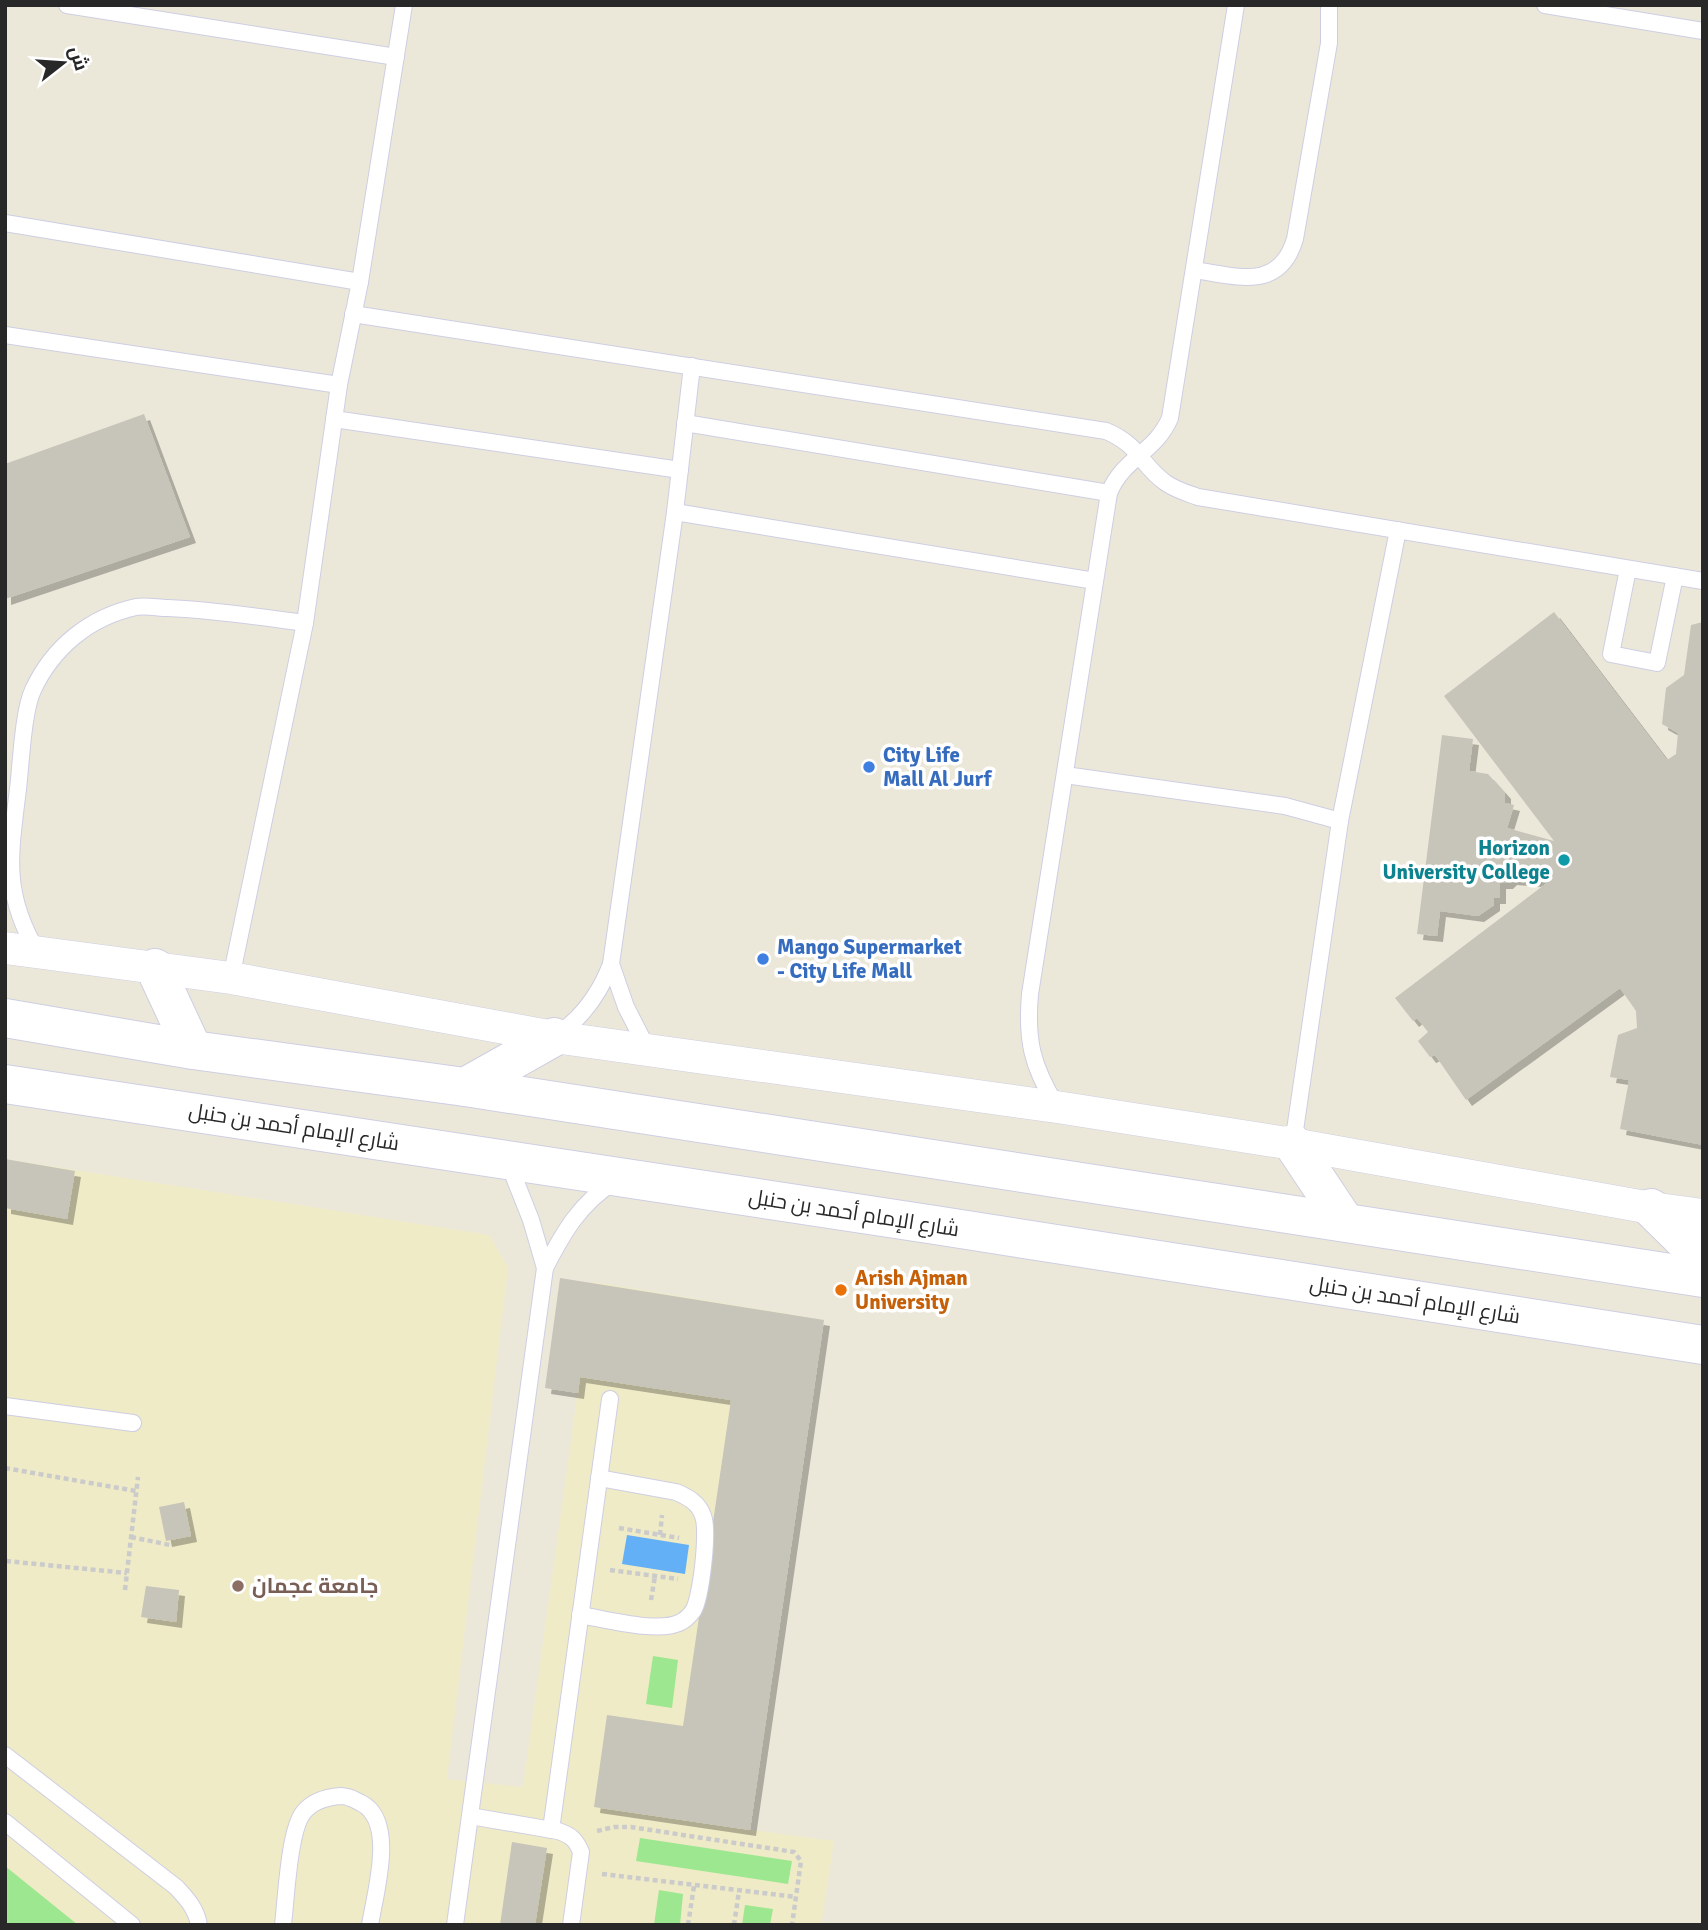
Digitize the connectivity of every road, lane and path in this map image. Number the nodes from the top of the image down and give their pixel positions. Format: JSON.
{"nodes":[{"id":1,"x":67,"y":5,"type":"edge"},
{"id":2,"x":404,"y":5,"type":"edge"},
{"id":3,"x":1236,"y":5,"type":"edge"},
{"id":4,"x":1329,"y":5,"type":"edge"},
{"id":5,"x":1545,"y":5,"type":"edge"},
{"id":6,"x":1703,"y":31,"type":"edge"},
{"id":7,"x":396,"y":57,"type":"junction"},
{"id":8,"x":5,"y":223,"type":"edge"},
{"id":9,"x":1194,"y":270,"type":"junction"},
{"id":10,"x":360,"y":282,"type":"junction"},
{"id":11,"x":353,"y":314,"type":"junction"},
{"id":12,"x":5,"y":335,"type":"edge"},
{"id":13,"x":692,"y":366,"type":"junction"},
{"id":14,"x":339,"y":385,"type":"junction"},
{"id":15,"x":334,"y":419,"type":"junction"},
{"id":16,"x":685,"y":424,"type":"junction"},
{"id":17,"x":1140,"y":455,"type":"junction"},
{"id":18,"x":680,"y":470,"type":"junction"},
{"id":19,"x":1109,"y":493,"type":"junction"},
{"id":20,"x":675,"y":512,"type":"junction"},
{"id":21,"x":1398,"y":530,"type":"junction"},
{"id":22,"x":1628,"y":569,"type":"junction"},
{"id":23,"x":1675,"y":576,"type":"junction"},
{"id":24,"x":1095,"y":580,"type":"junction"},
{"id":25,"x":1703,"y":581,"type":"edge"},
{"id":26,"x":305,"y":623,"type":"junction"},
{"id":27,"x":1065,"y":775,"type":"junction"},
{"id":28,"x":1340,"y":821,"type":"junction"},
{"id":29,"x":7,"y":863,"type":"edge"},
{"id":30,"x":5,"y":948,"type":"edge"},
{"id":31,"x":38,"y":953,"type":"junction"},
{"id":32,"x":611,"y":964,"type":"junction"},
{"id":33,"x":155,"y":968,"type":"junction"},
{"id":34,"x":231,"y":978,"type":"junction"},
{"id":35,"x":5,"y":1018,"type":"edge"},
{"id":36,"x":554,"y":1037,"type":"junction"},
{"id":37,"x":193,"y":1050,"type":"junction"},
{"id":38,"x":648,"y":1050,"type":"junction"},
{"id":39,"x":5,"y":1084,"type":"edge"},
{"id":40,"x":465,"y":1087,"type":"junction"},
{"id":41,"x":1057,"y":1107,"type":"junction"},
{"id":42,"x":1293,"y":1144,"type":"junction"},
{"id":43,"x":507,"y":1160,"type":"junction"},
{"id":44,"x":622,"y":1177,"type":"junction"},
{"id":45,"x":1651,"y":1208,"type":"junction"},
{"id":46,"x":1703,"y":1215,"type":"edge"},
{"id":47,"x":1345,"y":1222,"type":"junction"},
{"id":48,"x":1703,"y":1259,"type":"edge"},
{"id":49,"x":545,"y":1268,"type":"junction"},
{"id":50,"x":1703,"y":1278,"type":"edge"},
{"id":51,"x":1703,"y":1345,"type":"edge"},
{"id":52,"x":610,"y":1399,"type":"dead end"},
{"id":53,"x":5,"y":1406,"type":"edge"},
{"id":54,"x":133,"y":1423,"type":"dead end"},
{"id":55,"x":5,"y":1468,"type":"edge"},
{"id":56,"x":138,"y":1477,"type":"dead end"},
{"id":57,"x":599,"y":1478,"type":"junction"},
{"id":58,"x":136,"y":1491,"type":"junction"},
{"id":59,"x":593,"y":1524,"type":"junction"},
{"id":60,"x":131,"y":1537,"type":"junction"},
{"id":61,"x":704,"y":1542,"type":"junction"},
{"id":62,"x":170,"y":1545,"type":"dead end"},
{"id":63,"x":6,"y":1561,"type":"edge"},
{"id":64,"x":587,"y":1567,"type":"junction"},
{"id":65,"x":127,"y":1573,"type":"junction"},
{"id":66,"x":700,"y":1582,"type":"junction"},
{"id":67,"x":125,"y":1590,"type":"dead end"},
{"id":68,"x":580,"y":1615,"type":"junction"},
{"id":69,"x":5,"y":1755,"type":"edge"},
{"id":70,"x":470,"y":1816,"type":"junction"},
{"id":71,"x":5,"y":1822,"type":"edge"},
{"id":72,"x":551,"y":1830,"type":"junction"},
{"id":73,"x":577,"y":1842,"type":"junction"},
{"id":74,"x":579,"y":1872,"type":"junction"},
{"id":75,"x":694,"y":1886,"type":"junction"},
{"id":76,"x":739,"y":1891,"type":"junction"},
{"id":77,"x":796,"y":1898,"type":"junction"},
{"id":78,"x":132,"y":1925,"type":"edge"},
{"id":79,"x":199,"y":1925,"type":"edge"},
{"id":80,"x":283,"y":1925,"type":"edge"},
{"id":81,"x":370,"y":1925,"type":"edge"},
{"id":82,"x":455,"y":1925,"type":"edge"},
{"id":83,"x":570,"y":1925,"type":"edge"},
{"id":84,"x":688,"y":1925,"type":"edge"},
{"id":85,"x":734,"y":1925,"type":"edge"},
{"id":86,"x":792,"y":1925,"type":"edge"}],
"edges":[{"from":1,"to":7,"type":"lane"},
{"from":2,"to":7,"type":"lane"},
{"from":3,"to":9,"type":"lane"},
{"from":4,"to":9,"type":"lane"},
{"from":5,"to":6,"type":"lane"},
{"from":7,"to":10,"type":"lane"},
{"from":8,"to":10,"type":"lane"},
{"from":9,"to":17,"type":"lane"},
{"from":10,"to":11,"type":"lane"},
{"from":11,"to":13,"type":"lane"},
{"from":11,"to":14,"type":"lane"},
{"from":12,"to":14,"type":"lane"},
{"from":13,"to":16,"type":"lane"},
{"from":13,"to":17,"type":"lane"},
{"from":14,"to":15,"type":"lane"},
{"from":15,"to":18,"type":"lane"},
{"from":15,"to":26,"type":"lane"},
{"from":16,"to":18,"type":"lane"},
{"from":16,"to":19,"type":"lane"},
{"from":17,"to":19,"type":"lane"},
{"from":17,"to":21,"type":"lane"},
{"from":18,"to":20,"type":"lane"},
{"from":19,"to":24,"type":"lane"},
{"from":20,"to":24,"type":"lane"},
{"from":20,"to":32,"type":"lane"},
{"from":21,"to":22,"type":"lane"},
{"from":21,"to":28,"type":"lane"},
{"from":22,"to":23,"type":"lane"},
{"from":22,"to":23,"type":"lane"},
{"from":23,"to":25,"type":"lane"},
{"from":24,"to":27,"type":"lane"},
{"from":26,"to":29,"type":"lane"},
{"from":26,"to":34,"type":"lane"},
{"from":27,"to":28,"type":"lane"},
{"from":27,"to":41,"type":"lane"},
{"from":28,"to":42,"type":"lane"},
{"from":29,"to":31,"type":"lane"},
{"from":30,"to":31,"type":"street"},
{"from":31,"to":33,"type":"street"},
{"from":32,"to":36,"type":"lane"},
{"from":32,"to":38,"type":"lane"},
{"from":33,"to":34,"type":"street"},
{"from":33,"to":37,"type":"street"},
{"from":34,"to":36,"type":"street"},
{"from":35,"to":37,"type":"street"},
{"from":36,"to":38,"type":"street"},
{"from":36,"to":40,"type":"street"},
{"from":37,"to":40,"type":"street"},
{"from":38,"to":41,"type":"street"},
{"from":39,"to":43,"type":"street","name":"شارع الإمام أحمد بن حنبل"},
{"from":40,"to":47,"type":"street"},
{"from":41,"to":42,"type":"street"},
{"from":42,"to":45,"type":"street"},
{"from":42,"to":47,"type":"street"},
{"from":43,"to":44,"type":"street","name":"شارع الإمام أحمد بن حنبل"},
{"from":43,"to":49,"type":"lane"},
{"from":44,"to":49,"type":"lane"},
{"from":44,"to":51,"type":"street","name":"شارع الإمام أحمد بن حنبل"},
{"from":45,"to":46,"type":"street"},
{"from":45,"to":48,"type":"street"},
{"from":47,"to":50,"type":"street"},
{"from":49,"to":70,"type":"lane"},
{"from":52,"to":57,"type":"lane"},
{"from":53,"to":54,"type":"lane"},
{"from":55,"to":58,"type":"path"},
{"from":56,"to":58,"type":"path"},
{"from":57,"to":59,"type":"lane"},
{"from":57,"to":61,"type":"lane"},
{"from":58,"to":60,"type":"path"},
{"from":59,"to":61,"type":"path"},
{"from":59,"to":64,"type":"lane"},
{"from":60,"to":62,"type":"path"},
{"from":60,"to":65,"type":"path"},
{"from":61,"to":66,"type":"lane"},
{"from":63,"to":65,"type":"path"},
{"from":64,"to":66,"type":"path"},
{"from":64,"to":68,"type":"lane"},
{"from":65,"to":67,"type":"path"},
{"from":66,"to":68,"type":"lane"},
{"from":68,"to":72,"type":"lane"},
{"from":69,"to":79,"type":"lane"},
{"from":70,"to":72,"type":"lane"},
{"from":70,"to":82,"type":"lane"},
{"from":71,"to":78,"type":"lane"},
{"from":72,"to":73,"type":"lane"},
{"from":73,"to":74,"type":"lane"},
{"from":73,"to":77,"type":"path"},
{"from":74,"to":75,"type":"path"},
{"from":74,"to":83,"type":"lane"},
{"from":75,"to":76,"type":"path"},
{"from":75,"to":84,"type":"path"},
{"from":76,"to":77,"type":"path"},
{"from":76,"to":85,"type":"path"},
{"from":77,"to":86,"type":"path"},
{"from":80,"to":81,"type":"lane"}]}
